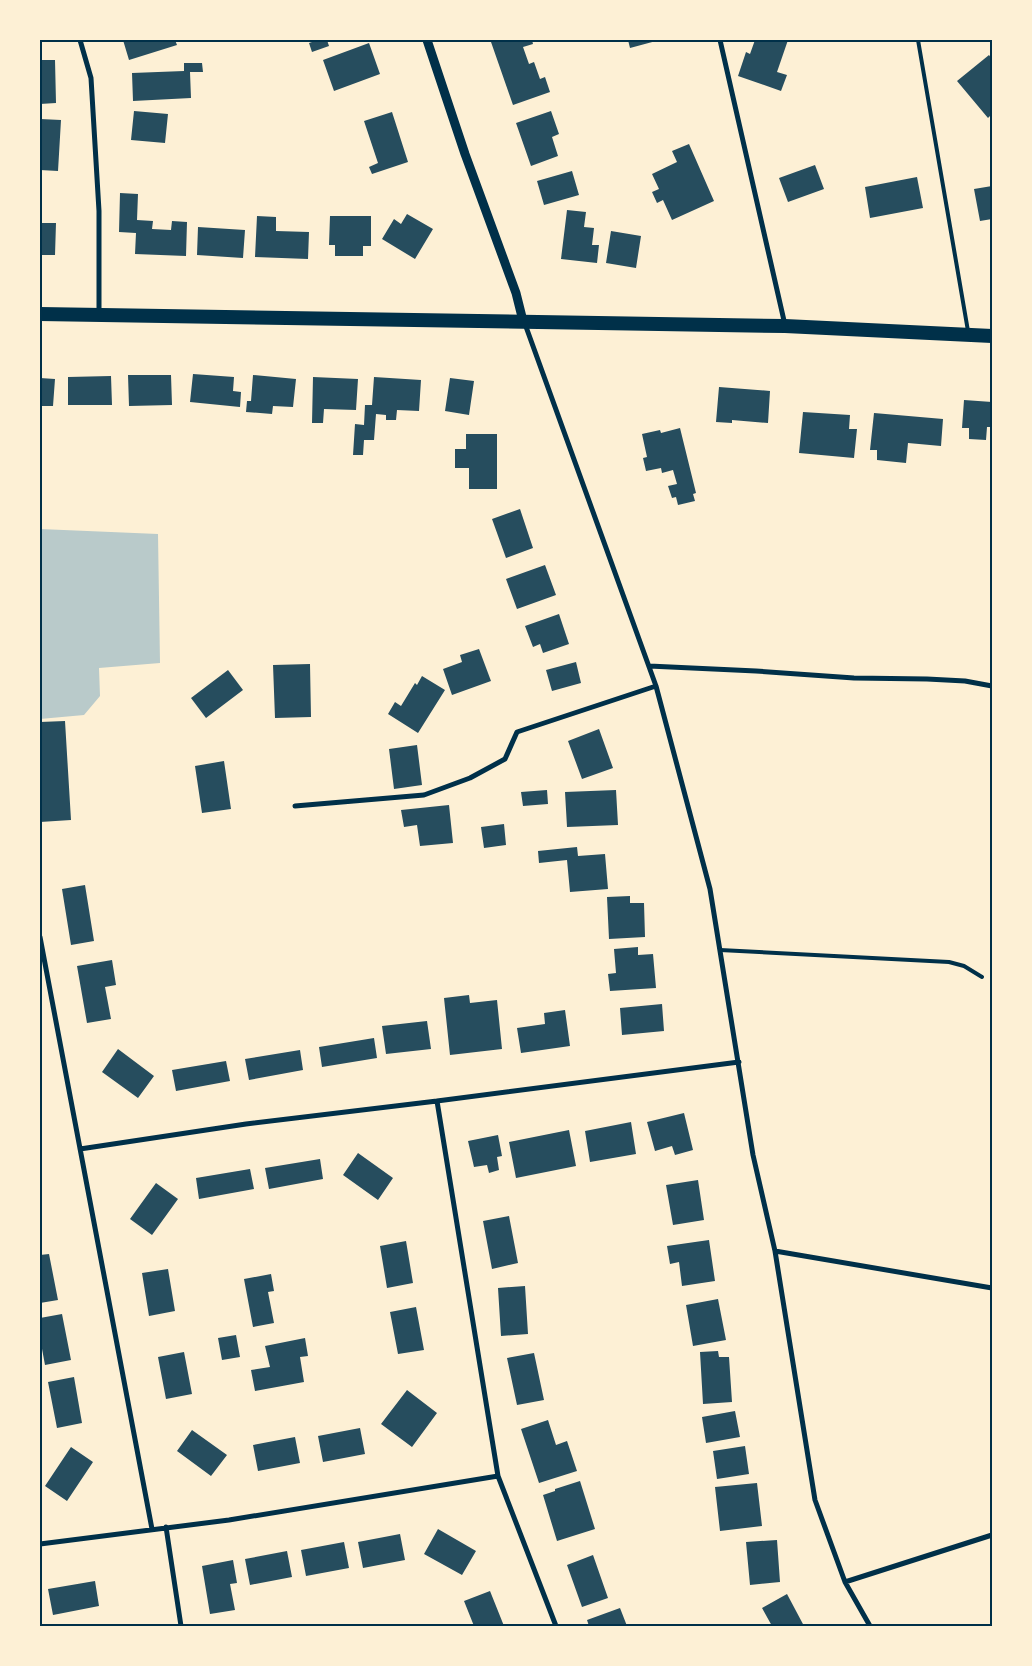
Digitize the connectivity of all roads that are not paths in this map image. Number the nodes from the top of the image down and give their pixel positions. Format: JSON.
{"nodes":[{"id":1,"x":80,"y":40,"type":"edge"},
{"id":2,"x":427,"y":40,"type":"edge"},
{"id":3,"x":720,"y":40,"type":"edge"},
{"id":4,"x":918,"y":40,"type":"edge"},
{"id":5,"x":40,"y":314,"type":"edge"},
{"id":6,"x":99,"y":314,"type":"junction"},
{"id":7,"x":524,"y":322,"type":"junction"},
{"id":8,"x":785,"y":326,"type":"junction"},
{"id":9,"x":969,"y":334,"type":"junction"},
{"id":10,"x":992,"y":336,"type":"edge"},
{"id":11,"x":649,"y":666,"type":"junction"},
{"id":12,"x":656,"y":686,"type":"junction"},
{"id":13,"x":992,"y":686,"type":"edge"},
{"id":14,"x":295,"y":806,"type":"dead end"},
{"id":15,"x":40,"y":938,"type":"edge"},
{"id":16,"x":720,"y":950,"type":"junction"},
{"id":17,"x":982,"y":977,"type":"dead end"},
{"id":18,"x":739,"y":1062,"type":"junction"},
{"id":19,"x":437,"y":1101,"type":"junction"},
{"id":20,"x":80,"y":1149,"type":"junction"},
{"id":21,"x":775,"y":1251,"type":"junction"},
{"id":22,"x":992,"y":1288,"type":"edge"},
{"id":23,"x":498,"y":1476,"type":"junction"},
{"id":24,"x":166,"y":1527,"type":"junction"},
{"id":25,"x":152,"y":1529,"type":"junction"},
{"id":26,"x":992,"y":1535,"type":"edge"},
{"id":27,"x":40,"y":1544,"type":"edge"},
{"id":28,"x":845,"y":1582,"type":"junction"},
{"id":29,"x":181,"y":1626,"type":"edge"},
{"id":30,"x":556,"y":1626,"type":"edge"},
{"id":31,"x":870,"y":1626,"type":"edge"}],
"edges":[{"from":1,"to":6,"type":"street"},
{"from":2,"to":7,"type":"street"},
{"from":3,"to":8,"type":"street"},
{"from":4,"to":9,"type":"lane"},
{"from":5,"to":6,"type":"highway"},
{"from":6,"to":7,"type":"highway"},
{"from":7,"to":8,"type":"highway"},
{"from":7,"to":11,"type":"street"},
{"from":8,"to":9,"type":"highway"},
{"from":9,"to":10,"type":"highway"},
{"from":11,"to":12,"type":"street"},
{"from":11,"to":13,"type":"street"},
{"from":12,"to":14,"type":"street"},
{"from":12,"to":16,"type":"street"},
{"from":15,"to":20,"type":"street"},
{"from":16,"to":17,"type":"lane"},
{"from":16,"to":18,"type":"street"},
{"from":18,"to":19,"type":"street"},
{"from":18,"to":21,"type":"street"},
{"from":19,"to":20,"type":"street"},
{"from":19,"to":23,"type":"street"},
{"from":20,"to":25,"type":"street"},
{"from":21,"to":22,"type":"street"},
{"from":21,"to":28,"type":"street"},
{"from":23,"to":24,"type":"street"},
{"from":23,"to":30,"type":"street"},
{"from":24,"to":25,"type":"street"},
{"from":24,"to":29,"type":"street"},
{"from":25,"to":27,"type":"street"},
{"from":26,"to":28,"type":"street"},
{"from":28,"to":31,"type":"street"}]}
